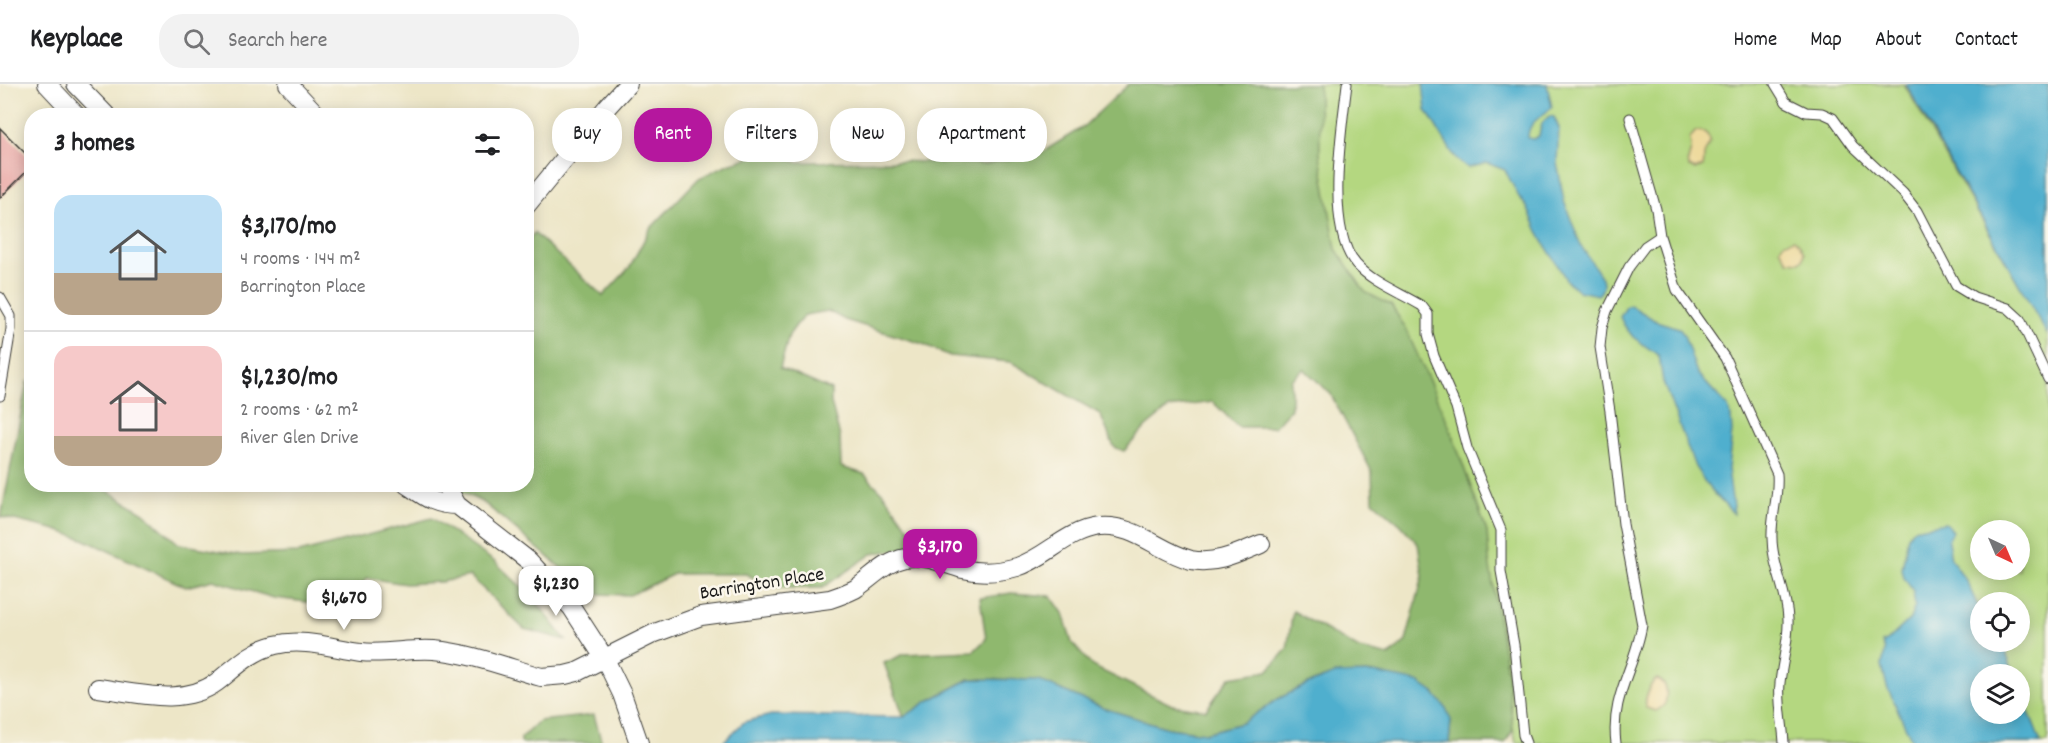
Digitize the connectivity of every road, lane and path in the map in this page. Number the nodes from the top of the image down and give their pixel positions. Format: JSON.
{"nodes":[{"id":1,"x":46,"y":84,"type":"edge"},
{"id":2,"x":75,"y":84,"type":"edge"},
{"id":3,"x":288,"y":84,"type":"edge"},
{"id":4,"x":628,"y":84,"type":"edge"},
{"id":5,"x":1347,"y":84,"type":"edge"},
{"id":6,"x":1776,"y":84,"type":"edge"},
{"id":7,"x":69,"y":108,"type":"edge"},
{"id":8,"x":98,"y":108,"type":"edge"},
{"id":9,"x":310,"y":108,"type":"edge"},
{"id":10,"x":1630,"y":118,"type":"dead end"},
{"id":11,"x":534,"y":196,"type":"edge"},
{"id":12,"x":1660,"y":236,"type":"junction"},
{"id":13,"x":0,"y":297,"type":"edge"},
{"id":14,"x":2048,"y":379,"type":"edge"},
{"id":15,"x":0,"y":396,"type":"edge"},
{"id":16,"x":418,"y":492,"type":"edge"},
{"id":17,"x":450,"y":492,"type":"edge"},
{"id":18,"x":457,"y":505,"type":"junction"},
{"id":19,"x":1261,"y":544,"type":"dead end"},
{"id":20,"x":605,"y":659,"type":"junction"},
{"id":21,"x":98,"y":688,"type":"dead end"},
{"id":22,"x":1524,"y":739,"type":"edge"},
{"id":23,"x":639,"y":743,"type":"edge"},
{"id":24,"x":1514,"y":743,"type":"edge"},
{"id":25,"x":1616,"y":743,"type":"edge"},
{"id":26,"x":1784,"y":743,"type":"edge"}],
"edges":[{"from":1,"to":7,"type":"street"},
{"from":2,"to":8,"type":"street"},
{"from":3,"to":9,"type":"street"},
{"from":4,"to":11,"type":"street"},
{"from":5,"to":22,"type":"lane"},
{"from":6,"to":14,"type":"lane"},
{"from":10,"to":12,"type":"lane"},
{"from":12,"to":25,"type":"lane"},
{"from":12,"to":26,"type":"lane"},
{"from":13,"to":15,"type":"lane"},
{"from":16,"to":18,"type":"street"},
{"from":17,"to":18,"type":"street"},
{"from":18,"to":20,"type":"street"},
{"from":19,"to":20,"type":"street","name":"Barrington Place"},
{"from":20,"to":21,"type":"street","name":"Barrington Place"},
{"from":20,"to":23,"type":"street"},
{"from":22,"to":24,"type":"lane"}]}
